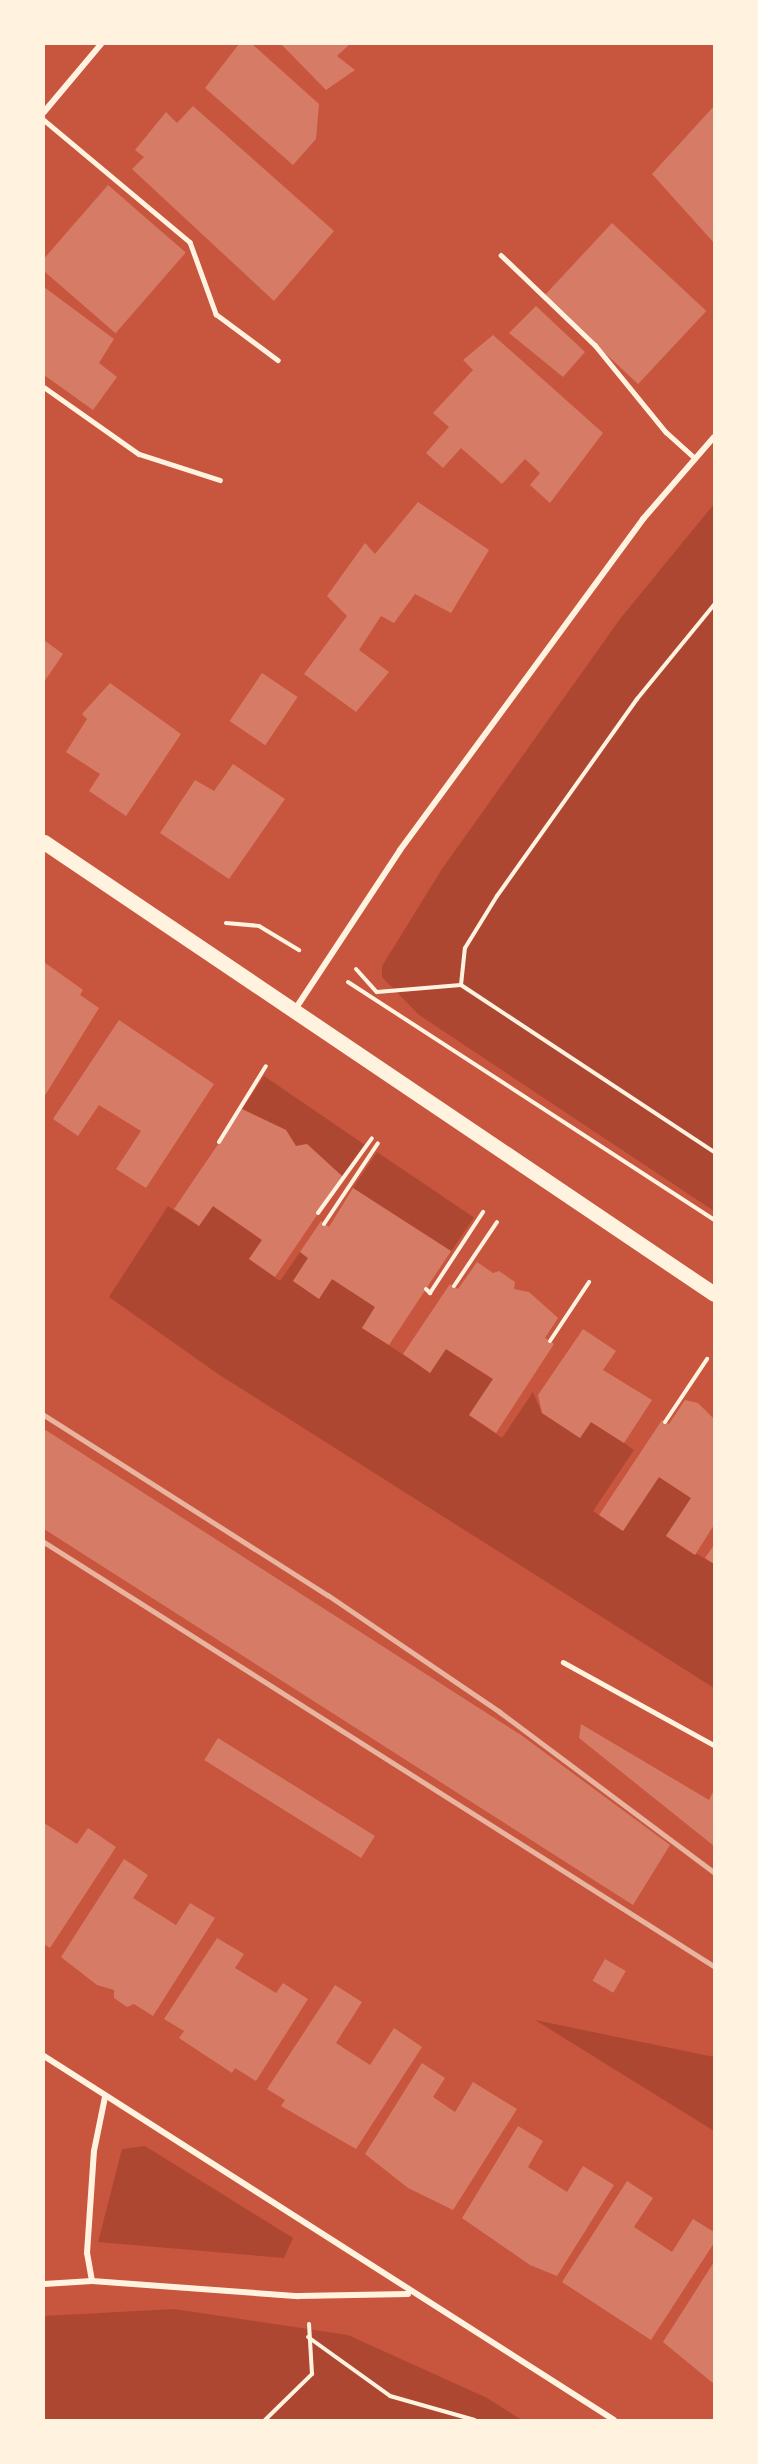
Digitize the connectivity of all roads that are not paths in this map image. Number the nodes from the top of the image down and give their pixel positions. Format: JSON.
{"nodes":[{"id":1,"x":101,"y":44,"type":"edge"},
{"id":2,"x":44,"y":112,"type":"edge"},
{"id":3,"x":44,"y":120,"type":"edge"},
{"id":4,"x":501,"y":255,"type":"dead end"},
{"id":5,"x":278,"y":360,"type":"dead end"},
{"id":6,"x":44,"y":387,"type":"edge"},
{"id":7,"x":714,"y":437,"type":"edge"},
{"id":8,"x":695,"y":458,"type":"junction"},
{"id":9,"x":220,"y":480,"type":"dead end"},
{"id":10,"x":44,"y":842,"type":"edge"},
{"id":11,"x":294,"y":1011,"type":"junction"},
{"id":12,"x":714,"y":1294,"type":"edge"},
{"id":13,"x":563,"y":1662,"type":"dead end"},
{"id":14,"x":714,"y":1744,"type":"edge"},
{"id":15,"x":44,"y":2056,"type":"edge"},
{"id":16,"x":105,"y":2097,"type":"junction"},
{"id":17,"x":92,"y":2281,"type":"junction"},
{"id":18,"x":44,"y":2284,"type":"edge"},
{"id":19,"x":410,"y":2294,"type":"junction"},
{"id":20,"x":614,"y":2421,"type":"edge"}],
"edges":[{"from":1,"to":2,"type":"street"},
{"from":3,"to":5,"type":"lane"},
{"from":4,"to":8,"type":"lane"},
{"from":6,"to":9,"type":"lane"},
{"from":7,"to":8,"type":"street"},
{"from":8,"to":11,"type":"street"},
{"from":10,"to":11,"type":"main road"},
{"from":11,"to":12,"type":"main road"},
{"from":13,"to":14,"type":"lane"},
{"from":15,"to":16,"type":"street"},
{"from":16,"to":17,"type":"street"},
{"from":16,"to":19,"type":"street"},
{"from":17,"to":18,"type":"street"},
{"from":17,"to":19,"type":"street"},
{"from":19,"to":20,"type":"street"}]}
